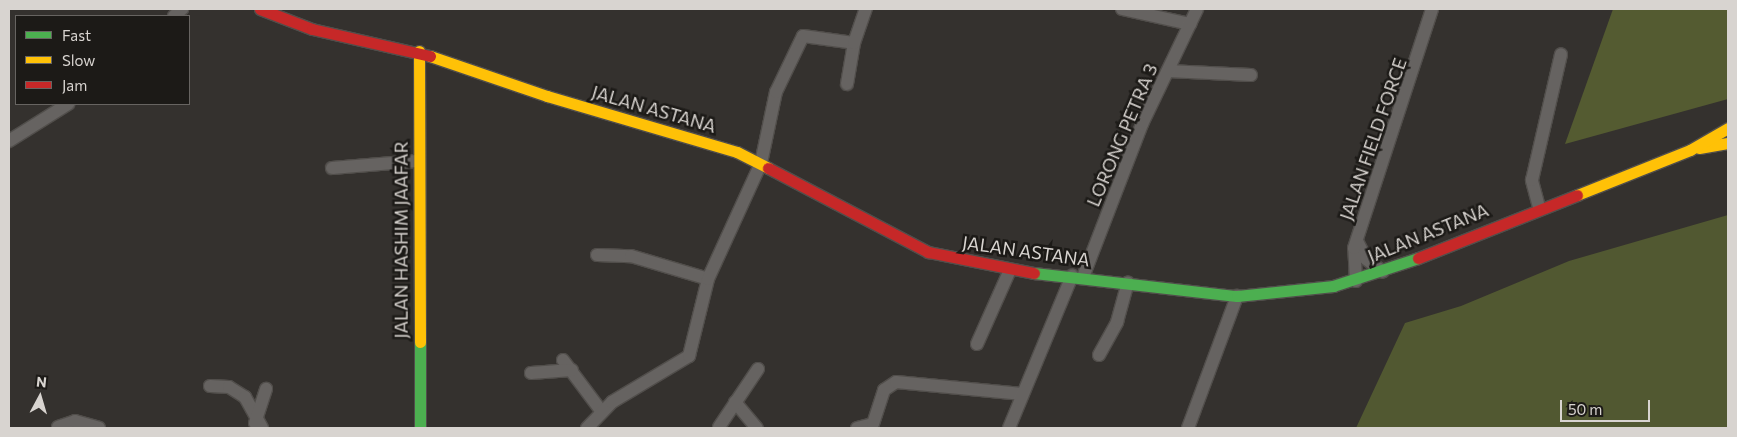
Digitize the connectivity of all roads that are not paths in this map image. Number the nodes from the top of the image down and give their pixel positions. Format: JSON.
{"nodes":[{"id":1,"x":260,"y":9,"type":"edge"},
{"id":2,"x":866,"y":9,"type":"edge"},
{"id":3,"x":1122,"y":9,"type":"edge"},
{"id":4,"x":1197,"y":9,"type":"edge"},
{"id":5,"x":1432,"y":9,"type":"edge"},
{"id":6,"x":1190,"y":24,"type":"junction"},
{"id":7,"x":854,"y":43,"type":"junction"},
{"id":8,"x":1561,"y":54,"type":"dead end"},
{"id":9,"x":418,"y":55,"type":"junction"},
{"id":10,"x":1168,"y":71,"type":"junction"},
{"id":11,"x":1251,"y":75,"type":"dead end"},
{"id":12,"x":847,"y":84,"type":"dead end"},
{"id":13,"x":66,"y":105,"type":"edge"},
{"id":14,"x":1728,"y":128,"type":"edge"},
{"id":15,"x":9,"y":141,"type":"edge"},
{"id":16,"x":1728,"y":143,"type":"edge"},
{"id":17,"x":1690,"y":150,"type":"junction"},
{"id":18,"x":417,"y":161,"type":"junction"},
{"id":19,"x":761,"y":163,"type":"junction"},
{"id":20,"x":332,"y":168,"type":"dead end"},
{"id":21,"x":1539,"y":207,"type":"junction"},
{"id":22,"x":1357,"y":241,"type":"junction"},
{"id":23,"x":597,"y":255,"type":"dead end"},
{"id":24,"x":1010,"y":270,"type":"junction"},
{"id":25,"x":1383,"y":272,"type":"junction"},
{"id":26,"x":1077,"y":277,"type":"junction"},
{"id":27,"x":708,"y":279,"type":"junction"},
{"id":28,"x":1356,"y":281,"type":"junction"},
{"id":29,"x":1128,"y":282,"type":"junction"},
{"id":30,"x":1237,"y":296,"type":"junction"},
{"id":31,"x":977,"y":344,"type":"dead end"},
{"id":32,"x":1099,"y":355,"type":"dead end"},
{"id":33,"x":758,"y":369,"type":"dead end"},
{"id":34,"x":531,"y":373,"type":"dead end"},
{"id":35,"x":210,"y":386,"type":"dead end"},
{"id":36,"x":266,"y":390,"type":"dead end"},
{"id":37,"x":1022,"y":394,"type":"junction"},
{"id":38,"x":735,"y":402,"type":"junction"},
{"id":39,"x":602,"y":412,"type":"junction"},
{"id":40,"x":257,"y":425,"type":"edge"},
{"id":41,"x":58,"y":426,"type":"dead end"},
{"id":42,"x":719,"y":427,"type":"edge"},
{"id":43,"x":99,"y":428,"type":"edge"},
{"id":44,"x":420,"y":428,"type":"edge"},
{"id":45,"x":587,"y":428,"type":"edge"},
{"id":46,"x":757,"y":428,"type":"edge"},
{"id":47,"x":857,"y":428,"type":"edge"},
{"id":48,"x":1009,"y":428,"type":"edge"},
{"id":49,"x":1188,"y":428,"type":"edge"}],
"edges":[{"from":1,"to":9,"type":"main road","name":"JALAN ASTANA"},
{"from":2,"to":7,"type":"street"},
{"from":3,"to":6,"type":"street"},
{"from":4,"to":6,"type":"street","name":"LORONG PETRA 3"},
{"from":5,"to":22,"type":"street","name":"JALAN FIELD FORCE"},
{"from":6,"to":10,"type":"street","name":"LORONG PETRA 3"},
{"from":7,"to":12,"type":"street"},
{"from":7,"to":19,"type":"street"},
{"from":8,"to":21,"type":"street"},
{"from":9,"to":18,"type":"main road","name":"JALAN HASHIM JAAFAR"},
{"from":9,"to":19,"type":"main road","name":"JALAN ASTANA"},
{"from":10,"to":11,"type":"street"},
{"from":10,"to":26,"type":"street","name":"LORONG PETRA 3"},
{"from":13,"to":15,"type":"street"},
{"from":14,"to":17,"type":"main road","name":"JALAN ASTANA"},
{"from":16,"to":17,"type":"main road","name":"JALAN ASTANA"},
{"from":17,"to":21,"type":"main road","name":"JALAN ASTANA"},
{"from":18,"to":20,"type":"street"},
{"from":18,"to":44,"type":"main road","name":"JALAN HASHIM JAAFAR"},
{"from":19,"to":24,"type":"main road","name":"JALAN ASTANA"},
{"from":19,"to":27,"type":"street"},
{"from":21,"to":25,"type":"main road","name":"JALAN ASTANA"},
{"from":22,"to":25,"type":"street"},
{"from":22,"to":28,"type":"street","name":"JALAN FIELD FORCE"},
{"from":23,"to":27,"type":"street"},
{"from":24,"to":26,"type":"main road","name":"JALAN ASTANA"},
{"from":24,"to":31,"type":"street"},
{"from":25,"to":28,"type":"main road","name":"JALAN ASTANA"},
{"from":26,"to":29,"type":"main road","name":"JALAN ASTANA"},
{"from":26,"to":37,"type":"street","name":"LORONG PETRA 3"},
{"from":27,"to":39,"type":"street"},
{"from":28,"to":30,"type":"main road","name":"JALAN ASTANA"},
{"from":29,"to":30,"type":"main road","name":"JALAN ASTANA"},
{"from":29,"to":32,"type":"street"},
{"from":30,"to":49,"type":"street"},
{"from":33,"to":38,"type":"street"},
{"from":34,"to":39,"type":"street"},
{"from":35,"to":40,"type":"street"},
{"from":36,"to":40,"type":"street"},
{"from":37,"to":47,"type":"street"},
{"from":37,"to":48,"type":"street","name":"LORONG PETRA 3"},
{"from":38,"to":42,"type":"street"},
{"from":38,"to":46,"type":"street"},
{"from":39,"to":45,"type":"street"},
{"from":41,"to":43,"type":"street"}]}
